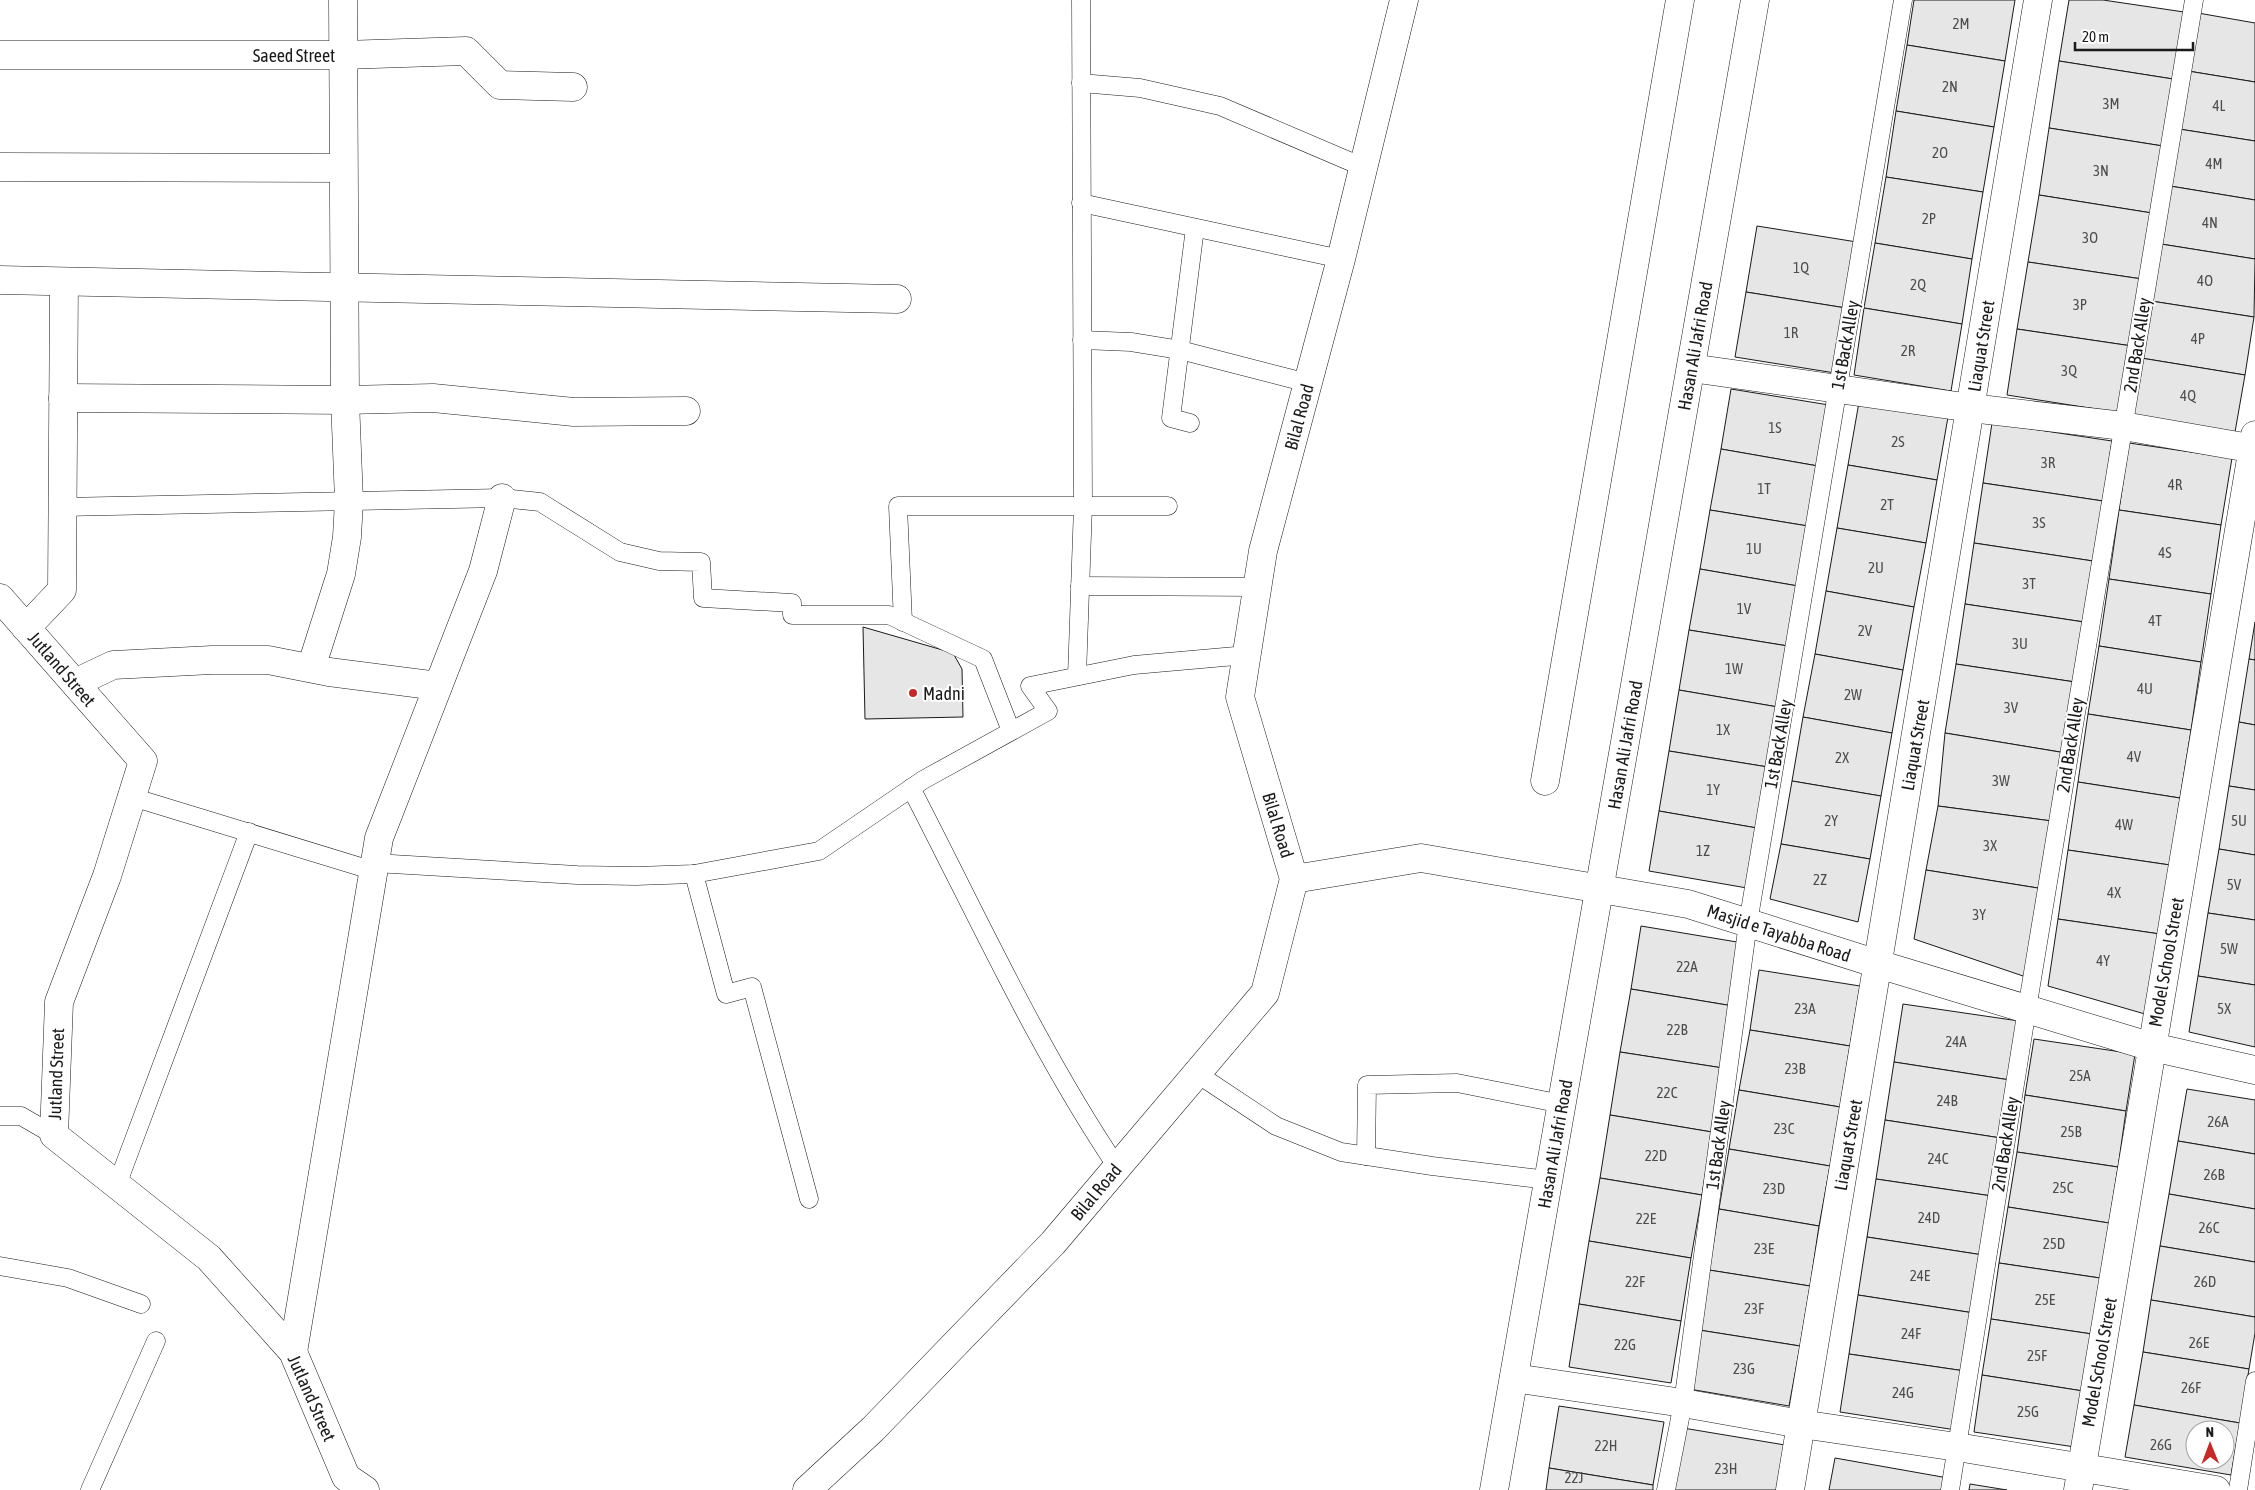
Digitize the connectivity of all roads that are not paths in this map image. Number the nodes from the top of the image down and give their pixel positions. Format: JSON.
{"nodes":[{"id":1,"x":343,"y":0,"type":"edge"},
{"id":2,"x":1081,"y":0,"type":"edge"},
{"id":3,"x":1404,"y":0,"type":"edge"},
{"id":4,"x":1680,"y":0,"type":"edge"},
{"id":5,"x":1755,"y":0,"type":"edge"},
{"id":6,"x":1903,"y":0,"type":"edge"},
{"id":7,"x":2038,"y":0,"type":"edge"},
{"id":8,"x":2194,"y":0,"type":"edge"},
{"id":9,"x":0,"y":55,"type":"edge"},
{"id":10,"x":343,"y":55,"type":"junction"},
{"id":11,"x":1081,"y":84,"type":"junction"},
{"id":12,"x":574,"y":87,"type":"dead end"},
{"id":13,"x":0,"y":167,"type":"edge"},
{"id":14,"x":1363,"y":167,"type":"junction"},
{"id":15,"x":343,"y":168,"type":"junction"},
{"id":16,"x":1081,"y":203,"type":"junction"},
{"id":17,"x":1195,"y":228,"type":"junction"},
{"id":18,"x":1341,"y":259,"type":"junction"},
{"id":19,"x":0,"y":280,"type":"edge"},
{"id":20,"x":64,"y":282,"type":"junction"},
{"id":21,"x":343,"y":287,"type":"junction"},
{"id":22,"x":897,"y":299,"type":"dead end"},
{"id":23,"x":1082,"y":340,"type":"junction"},
{"id":24,"x":1180,"y":350,"type":"junction"},
{"id":25,"x":1691,"y":368,"type":"junction"},
{"id":26,"x":1308,"y":383,"type":"junction"},
{"id":27,"x":1838,"y":389,"type":"junction"},
{"id":28,"x":64,"y":398,"type":"junction"},
{"id":29,"x":345,"y":400,"type":"junction"},
{"id":30,"x":1971,"y":408,"type":"junction"},
{"id":31,"x":686,"y":411,"type":"dead end"},
{"id":32,"x":1190,"y":423,"type":"dead end"},
{"id":33,"x":2123,"y":426,"type":"junction"},
{"id":34,"x":2254,"y":444,"type":"edge"},
{"id":35,"x":502,"y":498,"type":"junction"},
{"id":36,"x":349,"y":501,"type":"junction"},
{"id":37,"x":1082,"y":506,"type":"junction"},
{"id":38,"x":1168,"y":506,"type":"dead end"},
{"id":39,"x":62,"y":507,"type":"junction"},
{"id":40,"x":1080,"y":586,"type":"junction"},
{"id":41,"x":1258,"y":587,"type":"junction"},
{"id":42,"x":0,"y":599,"type":"edge"},
{"id":43,"x":903,"y":622,"type":"junction"},
{"id":44,"x":26,"y":628,"type":"junction"},
{"id":45,"x":1247,"y":655,"type":"junction"},
{"id":46,"x":311,"y":668,"type":"junction"},
{"id":47,"x":1077,"y":676,"type":"junction"},
{"id":48,"x":75,"y":684,"type":"junction"},
{"id":49,"x":438,"y":686,"type":"junction"},
{"id":50,"x":1011,"y":731,"type":"junction"},
{"id":51,"x":1545,"y":781,"type":"dead end"},
{"id":52,"x":911,"y":788,"type":"junction"},
{"id":53,"x":132,"y":797,"type":"junction"},
{"id":54,"x":249,"y":832,"type":"junction"},
{"id":55,"x":375,"y":867,"type":"junction"},
{"id":56,"x":694,"y":874,"type":"junction"},
{"id":57,"x":1294,"y":879,"type":"junction"},
{"id":58,"x":1600,"y":888,"type":"junction"},
{"id":59,"x":1748,"y":923,"type":"junction"},
{"id":60,"x":1878,"y":964,"type":"junction"},
{"id":61,"x":2027,"y":1009,"type":"junction"},
{"id":62,"x":2152,"y":1047,"type":"junction"},
{"id":63,"x":2255,"y":1070,"type":"edge"},
{"id":64,"x":1196,"y":1073,"type":"junction"},
{"id":65,"x":1562,"y":1104,"type":"junction"},
{"id":66,"x":0,"y":1116,"type":"edge"},
{"id":67,"x":54,"y":1135,"type":"junction"},
{"id":68,"x":1366,"y":1156,"type":"junction"},
{"id":69,"x":1117,"y":1167,"type":"junction"},
{"id":70,"x":1548,"y":1180,"type":"junction"},
{"id":71,"x":118,"y":1185,"type":"junction"},
{"id":72,"x":809,"y":1199,"type":"dead end"},
{"id":73,"x":0,"y":1266,"type":"edge"},
{"id":74,"x":141,"y":1304,"type":"dead end"},
{"id":75,"x":156,"y":1341,"type":"dead end"},
{"id":76,"x":293,"y":1352,"type":"junction"},
{"id":77,"x":1514,"y":1378,"type":"junction"},
{"id":78,"x":2255,"y":1381,"type":"edge"},
{"id":79,"x":1683,"y":1402,"type":"junction"},
{"id":80,"x":1801,"y":1424,"type":"junction"},
{"id":81,"x":1958,"y":1447,"type":"junction"},
{"id":82,"x":2080,"y":1479,"type":"edge"},
{"id":83,"x":340,"y":1481,"type":"edge"},
{"id":84,"x":90,"y":1490,"type":"edge"},
{"id":85,"x":366,"y":1490,"type":"edge"},
{"id":86,"x":807,"y":1490,"type":"edge"},
{"id":87,"x":1494,"y":1490,"type":"edge"},
{"id":88,"x":1666,"y":1490,"type":"edge"},
{"id":89,"x":1790,"y":1490,"type":"edge"},
{"id":90,"x":1950,"y":1490,"type":"edge"},
{"id":91,"x":2216,"y":1490,"type":"edge"},
{"id":92,"x":2238,"y":1490,"type":"edge"}],
"edges":[{"from":1,"to":10,"type":"street"},
{"from":2,"to":11,"type":"lane"},
{"from":3,"to":14,"type":"street","name":"Bilal Road"},
{"from":4,"to":51,"type":"street"},
{"from":5,"to":25,"type":"street","name":"Hasan Ali Jafri Road"},
{"from":6,"to":27,"type":"lane","name":"1st Back Alley"},
{"from":7,"to":30,"type":"street","name":"Liaquat Street"},
{"from":8,"to":33,"type":"lane","name":"2nd Back Alley"},
{"from":9,"to":10,"type":"street","name":"Saeed Street"},
{"from":10,"to":12,"type":"street","name":"Saeed Street"},
{"from":10,"to":15,"type":"street"},
{"from":11,"to":14,"type":"lane"},
{"from":11,"to":16,"type":"lane"},
{"from":13,"to":15,"type":"street"},
{"from":14,"to":18,"type":"street","name":"Bilal Road"},
{"from":15,"to":21,"type":"street"},
{"from":16,"to":17,"type":"lane"},
{"from":16,"to":23,"type":"lane"},
{"from":17,"to":18,"type":"lane"},
{"from":17,"to":24,"type":"lane"},
{"from":18,"to":26,"type":"street","name":"Bilal Road"},
{"from":19,"to":20,"type":"street"},
{"from":20,"to":21,"type":"street"},
{"from":20,"to":28,"type":"street"},
{"from":21,"to":22,"type":"street"},
{"from":21,"to":29,"type":"street"},
{"from":23,"to":24,"type":"lane"},
{"from":23,"to":37,"type":"lane"},
{"from":24,"to":26,"type":"lane"},
{"from":24,"to":32,"type":"lane"},
{"from":25,"to":27,"type":"street"},
{"from":25,"to":58,"type":"street","name":"Hasan Ali Jafri Road"},
{"from":26,"to":41,"type":"street","name":"Bilal Road"},
{"from":27,"to":30,"type":"street"},
{"from":27,"to":59,"type":"lane","name":"1st Back Alley"},
{"from":28,"to":29,"type":"street"},
{"from":28,"to":39,"type":"street"},
{"from":29,"to":31,"type":"street"},
{"from":29,"to":36,"type":"street"},
{"from":30,"to":33,"type":"street"},
{"from":30,"to":60,"type":"street","name":"Liaquat Street"},
{"from":33,"to":34,"type":"street"},
{"from":33,"to":61,"type":"lane","name":"2nd Back Alley"},
{"from":34,"to":62,"type":"street","name":"Model School Street"},
{"from":35,"to":36,"type":"lane"},
{"from":35,"to":43,"type":"lane"},
{"from":35,"to":49,"type":"street"},
{"from":36,"to":39,"type":"lane"},
{"from":36,"to":46,"type":"street"},
{"from":37,"to":38,"type":"lane"},
{"from":37,"to":40,"type":"lane"},
{"from":37,"to":43,"type":"lane"},
{"from":39,"to":44,"type":"street"},
{"from":40,"to":41,"type":"lane"},
{"from":40,"to":47,"type":"lane"},
{"from":41,"to":45,"type":"street","name":"Bilal Road"},
{"from":42,"to":44,"type":"street","name":"Jutland Street"},
{"from":43,"to":50,"type":"lane"},
{"from":44,"to":48,"type":"street","name":"Jutland Street"},
{"from":45,"to":47,"type":"lane"},
{"from":45,"to":57,"type":"street","name":"Bilal Road"},
{"from":46,"to":48,"type":"street"},
{"from":46,"to":49,"type":"street"},
{"from":47,"to":50,"type":"lane"},
{"from":48,"to":53,"type":"street","name":"Jutland Street"},
{"from":49,"to":55,"type":"street"},
{"from":50,"to":52,"type":"lane"},
{"from":52,"to":56,"type":"lane"},
{"from":52,"to":69,"type":"lane"},
{"from":53,"to":54,"type":"lane"},
{"from":53,"to":67,"type":"street","name":"Jutland Street"},
{"from":54,"to":55,"type":"lane"},
{"from":54,"to":71,"type":"lane"},
{"from":55,"to":56,"type":"lane"},
{"from":55,"to":76,"type":"street"},
{"from":56,"to":72,"type":"lane"},
{"from":57,"to":58,"type":"street","name":"Masjid e Tayabba Road"},
{"from":57,"to":64,"type":"street","name":"Bilal Road"},
{"from":58,"to":59,"type":"street","name":"Masjid e Tayabba Road"},
{"from":58,"to":65,"type":"street","name":"Hasan Ali Jafri Road"},
{"from":59,"to":60,"type":"street","name":"Masjid e Tayabba Road"},
{"from":59,"to":79,"type":"lane","name":"1st Back Alley"},
{"from":60,"to":61,"type":"street","name":"Masjid e Tayabba Road"},
{"from":60,"to":80,"type":"street","name":"Liaquat Street"},
{"from":61,"to":62,"type":"street","name":"Masjid e Tayabba Road"},
{"from":61,"to":81,"type":"lane","name":"2nd Back Alley"},
{"from":62,"to":63,"type":"street","name":"Masjid e Tayabba Road"},
{"from":62,"to":82,"type":"street","name":"Model School Street"},
{"from":64,"to":68,"type":"lane"},
{"from":64,"to":69,"type":"street","name":"Bilal Road"},
{"from":65,"to":68,"type":"lane"},
{"from":65,"to":70,"type":"street","name":"Hasan Ali Jafri Road"},
{"from":66,"to":67,"type":"lane"},
{"from":67,"to":71,"type":"street","name":"Jutland Street"},
{"from":68,"to":70,"type":"lane"},
{"from":69,"to":86,"type":"street","name":"Bilal Road"},
{"from":70,"to":77,"type":"street","name":"Hasan Ali Jafri Road"},
{"from":71,"to":76,"type":"street","name":"Jutland Street"},
{"from":73,"to":74,"type":"lane"},
{"from":75,"to":84,"type":"lane"},
{"from":76,"to":83,"type":"street","name":"Jutland Street"},
{"from":77,"to":79,"type":"street"},
{"from":77,"to":87,"type":"street","name":"Hasan Ali Jafri Road"},
{"from":78,"to":92,"type":"lane"},
{"from":79,"to":80,"type":"street"},
{"from":79,"to":88,"type":"lane","name":"1st Back Alley"},
{"from":80,"to":81,"type":"street"},
{"from":80,"to":89,"type":"street","name":"Liaquat Street"},
{"from":81,"to":82,"type":"street"},
{"from":81,"to":90,"type":"lane","name":"2nd Back Alley"},
{"from":82,"to":91,"type":"street"},
{"from":83,"to":85,"type":"street","name":"Jutland Street"}]}
